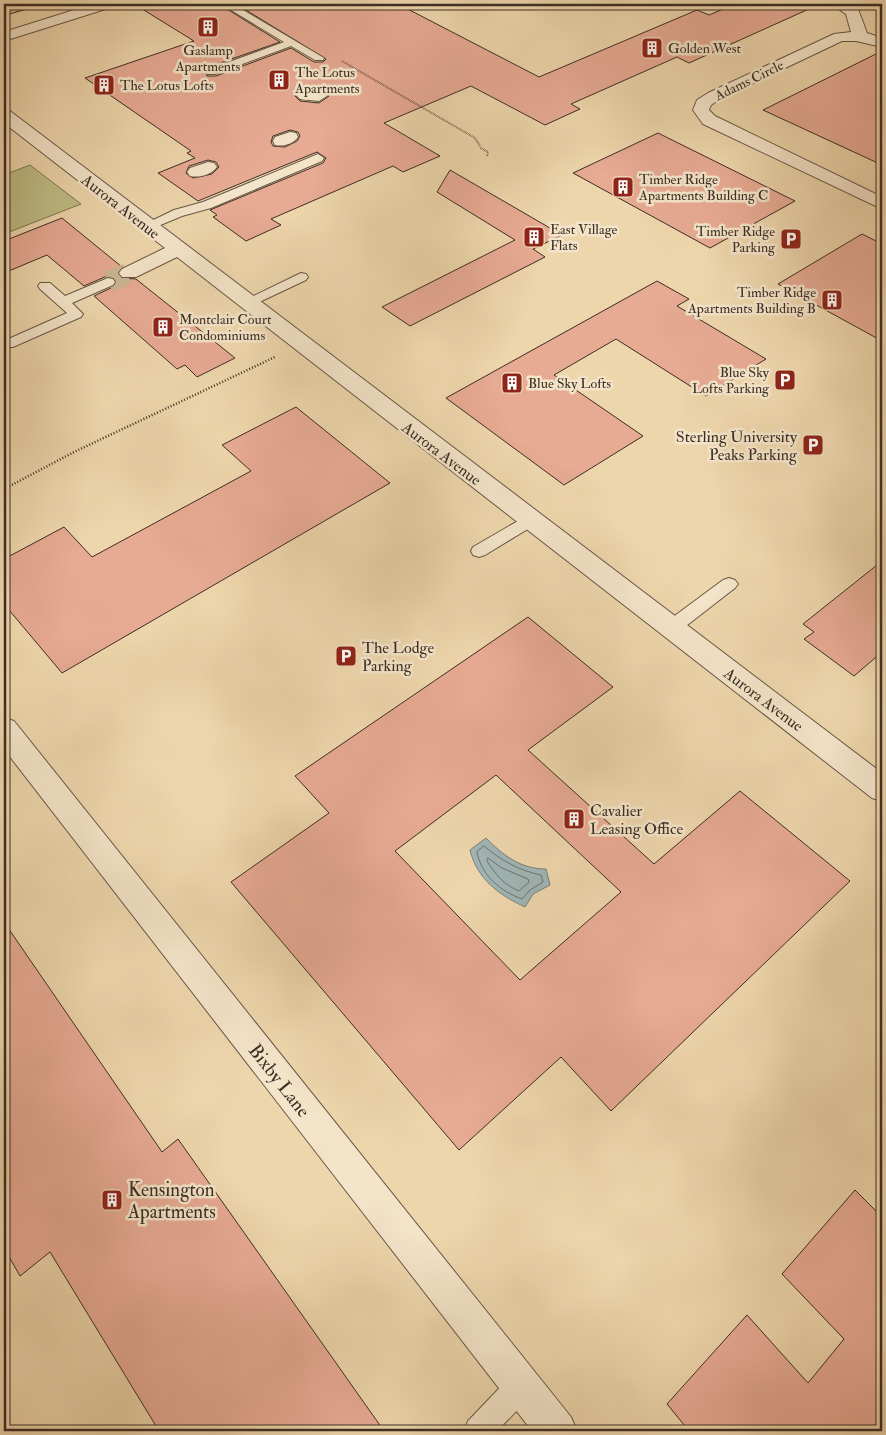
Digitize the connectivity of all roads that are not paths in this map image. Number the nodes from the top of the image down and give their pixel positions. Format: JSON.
{"nodes":[{"id":1,"x":27,"y":4,"type":"edge"},
{"id":2,"x":107,"y":4,"type":"edge"},
{"id":3,"x":226,"y":4,"type":"edge"},
{"id":4,"x":838,"y":4,"type":"edge"},
{"id":5,"x":4,"y":11,"type":"edge"},
{"id":6,"x":4,"y":37,"type":"edge"},
{"id":7,"x":860,"y":37,"type":"junction"},
{"id":8,"x":293,"y":42,"type":"junction"},
{"id":9,"x":882,"y":44,"type":"edge"},
{"id":10,"x":319,"y":58,"type":"dead end"},
{"id":11,"x":211,"y":72,"type":"dead end"},
{"id":12,"x":302,"y":94,"type":"dead end"},
{"id":13,"x":319,"y":96,"type":"dead end"},
{"id":14,"x":4,"y":115,"type":"edge"},
{"id":15,"x":318,"y":158,"type":"dead end"},
{"id":16,"x":882,"y":204,"type":"edge"},
{"id":17,"x":148,"y":226,"type":"junction"},
{"id":18,"x":177,"y":250,"type":"junction"},
{"id":19,"x":129,"y":273,"type":"tunnel mouth"},
{"id":20,"x":301,"y":277,"type":"dead end"},
{"id":21,"x":108,"y":282,"type":"tunnel mouth"},
{"id":22,"x":45,"y":286,"type":"dead end"},
{"id":23,"x":63,"y":302,"type":"junction"},
{"id":24,"x":246,"y":303,"type":"junction"},
{"id":25,"x":8,"y":344,"type":"dead end"},
{"id":26,"x":530,"y":520,"type":"junction"},
{"id":27,"x":479,"y":551,"type":"dead end"},
{"id":28,"x":729,"y":584,"type":"dead end"},
{"id":29,"x":671,"y":628,"type":"junction"},
{"id":30,"x":4,"y":729,"type":"edge"},
{"id":31,"x":882,"y":790,"type":"edge"},
{"id":32,"x":521,"y":1386,"type":"junction"},
{"id":33,"x":478,"y":1431,"type":"edge"},
{"id":34,"x":557,"y":1431,"type":"edge"}],
"edges":[{"from":1,"to":5,"type":"highway"},
{"from":2,"to":6,"type":"street"},
{"from":3,"to":8,"type":"lane"},
{"from":4,"to":7,"type":"street"},
{"from":7,"to":9,"type":"street","name":"Adams Circle"},
{"from":7,"to":16,"type":"street","name":"Adams Circle"},
{"from":8,"to":10,"type":"lane"},
{"from":8,"to":11,"type":"lane"},
{"from":12,"to":13,"type":"street"},
{"from":14,"to":17,"type":"street","name":"Aurora Avenue"},
{"from":15,"to":17,"type":"lane"},
{"from":17,"to":18,"type":"street","name":"Aurora Avenue"},
{"from":18,"to":19,"type":"street"},
{"from":18,"to":24,"type":"street","name":"Aurora Avenue"},
{"from":20,"to":24,"type":"lane"},
{"from":21,"to":23,"type":"lane"},
{"from":22,"to":23,"type":"lane"},
{"from":23,"to":25,"type":"lane"},
{"from":24,"to":26,"type":"street","name":"Aurora Avenue"},
{"from":26,"to":27,"type":"lane"},
{"from":26,"to":29,"type":"street","name":"Aurora Avenue"},
{"from":28,"to":29,"type":"lane"},
{"from":29,"to":31,"type":"street","name":"Aurora Avenue"},
{"from":30,"to":32,"type":"street","name":"Bixby Lane"},
{"from":32,"to":33,"type":"lane"},
{"from":32,"to":34,"type":"street","name":"Bixby Lane"}]}
